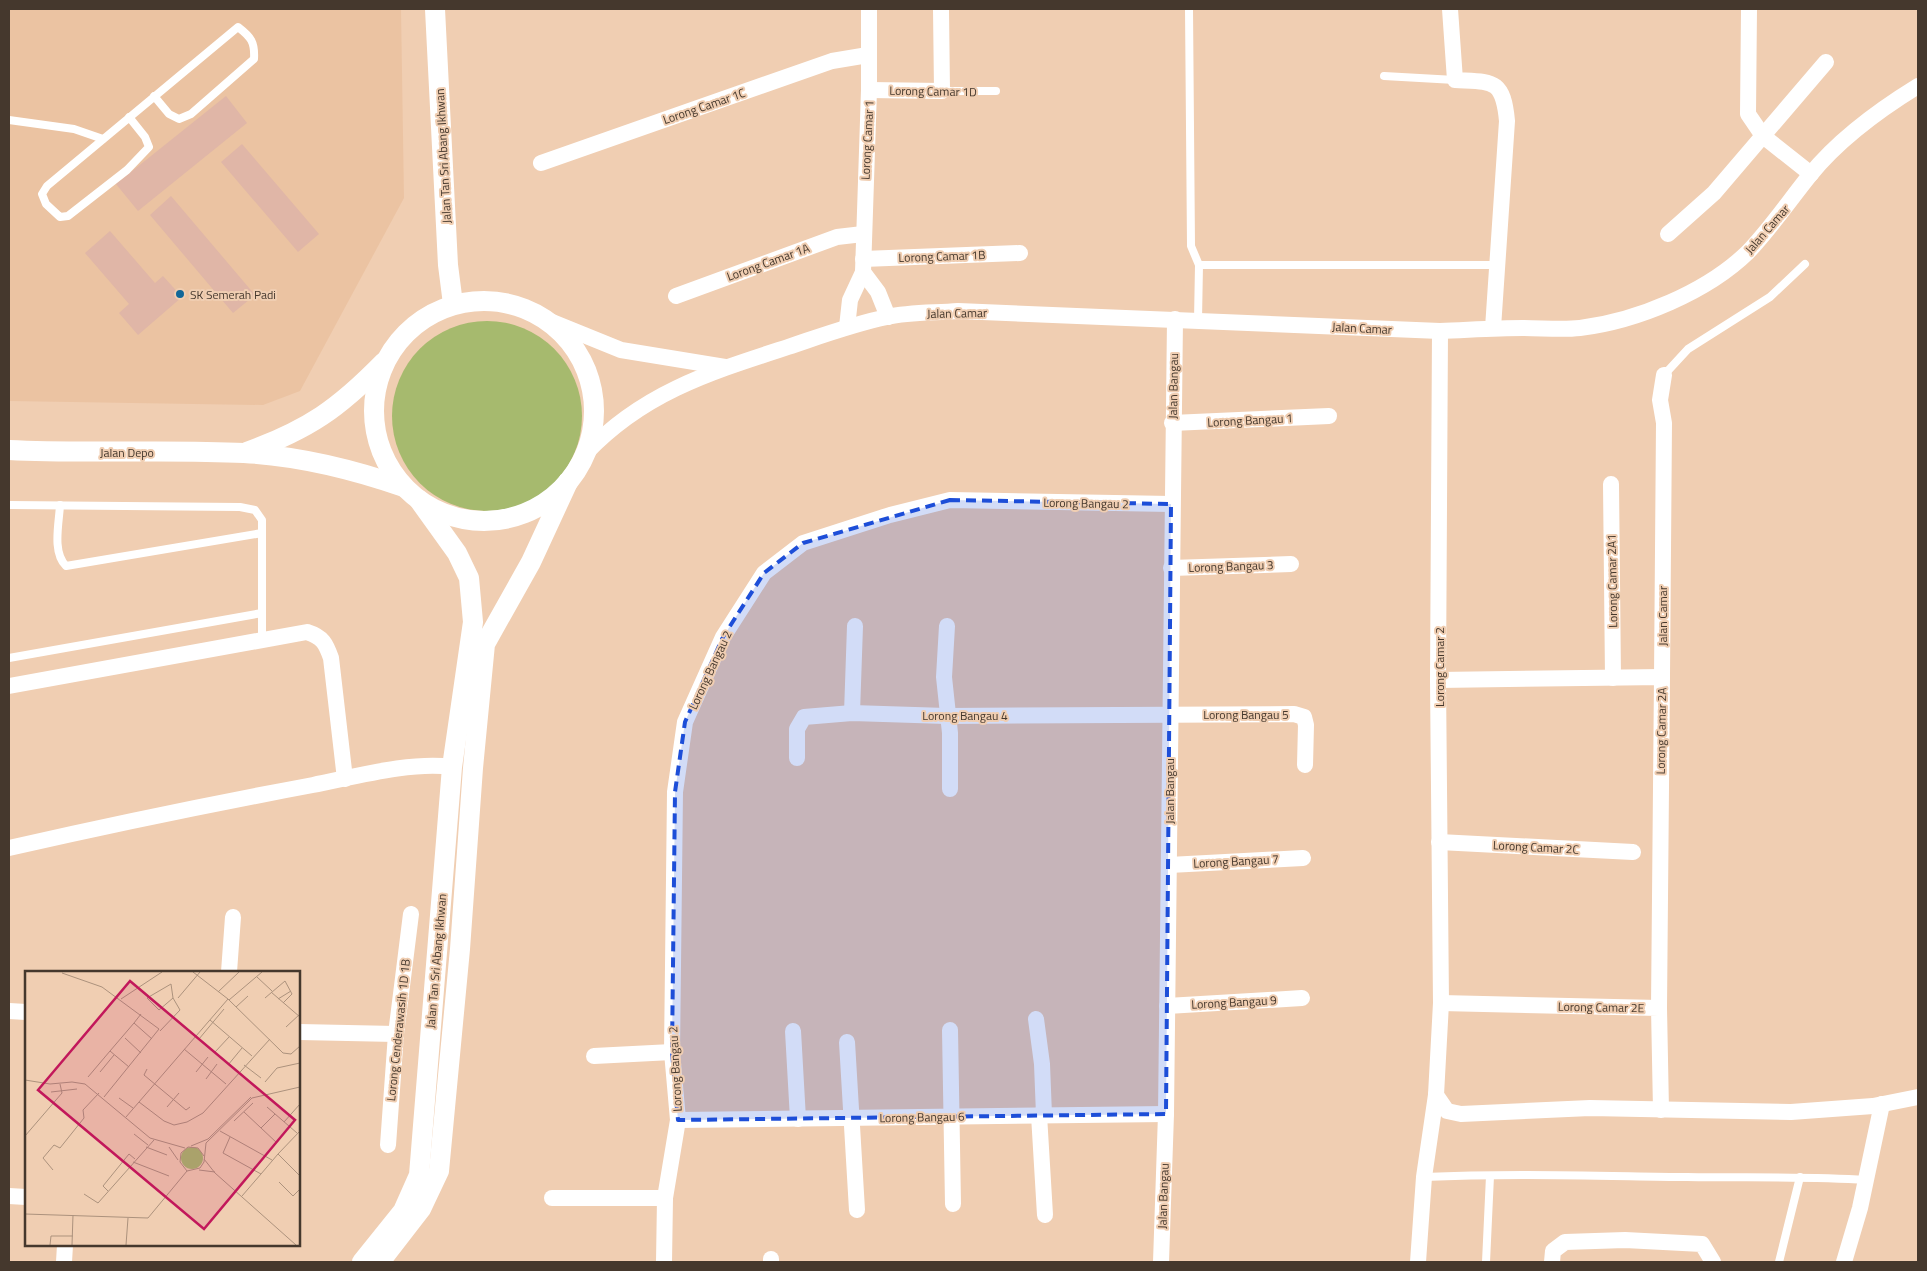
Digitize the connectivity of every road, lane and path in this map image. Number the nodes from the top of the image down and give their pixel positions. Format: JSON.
{"nodes":[{"id":1,"x":435,"y":9,"type":"edge"},
{"id":2,"x":868,"y":9,"type":"edge"},
{"id":3,"x":941,"y":9,"type":"edge"},
{"id":4,"x":1189,"y":9,"type":"edge"},
{"id":5,"x":1450,"y":9,"type":"edge"},
{"id":6,"x":1749,"y":9,"type":"edge"},
{"id":7,"x":868,"y":55,"type":"junction"},
{"id":8,"x":1826,"y":62,"type":"dead end"},
{"id":9,"x":1384,"y":76,"type":"dead end"},
{"id":10,"x":1454,"y":80,"type":"junction"},
{"id":11,"x":1918,"y":86,"type":"edge"},
{"id":12,"x":870,"y":90,"type":"junction"},
{"id":13,"x":942,"y":91,"type":"junction"},
{"id":14,"x":996,"y":91,"type":"dead end"},
{"id":15,"x":154,"y":96,"type":"junction"},
{"id":16,"x":128,"y":117,"type":"junction"},
{"id":17,"x":9,"y":120,"type":"edge"},
{"id":18,"x":1763,"y":136,"type":"junction"},
{"id":19,"x":103,"y":139,"type":"junction"},
{"id":20,"x":541,"y":163,"type":"dead end"},
{"id":21,"x":1811,"y":174,"type":"junction"},
{"id":22,"x":862,"y":234,"type":"junction"},
{"id":23,"x":1668,"y":234,"type":"dead end"},
{"id":24,"x":1020,"y":253,"type":"dead end"},
{"id":25,"x":1805,"y":264,"type":"dead end"},
{"id":26,"x":1199,"y":265,"type":"junction"},
{"id":27,"x":1496,"y":265,"type":"junction"},
{"id":28,"x":863,"y":266,"type":"junction"},
{"id":29,"x":676,"y":296,"type":"dead end"},
{"id":30,"x":452,"y":304,"type":"junction"},
{"id":31,"x":888,"y":317,"type":"junction"},
{"id":32,"x":1174,"y":319,"type":"junction"},
{"id":33,"x":547,"y":320,"type":"junction"},
{"id":34,"x":1198,"y":320,"type":"junction"},
{"id":35,"x":847,"y":327,"type":"junction"},
{"id":36,"x":1493,"y":328,"type":"junction"},
{"id":37,"x":1440,"y":331,"type":"junction"},
{"id":38,"x":385,"y":360,"type":"junction"},
{"id":39,"x":726,"y":367,"type":"junction"},
{"id":40,"x":1664,"y":375,"type":"joint"},
{"id":41,"x":1329,"y":416,"type":"dead end"},
{"id":42,"x":1172,"y":423,"type":"junction"},
{"id":43,"x":9,"y":450,"type":"edge"},
{"id":44,"x":246,"y":453,"type":"junction"},
{"id":45,"x":586,"y":453,"type":"junction"},
{"id":46,"x":568,"y":482,"type":"junction"},
{"id":47,"x":1611,"y":484,"type":"dead end"},
{"id":48,"x":404,"y":487,"type":"junction"},
{"id":49,"x":419,"y":500,"type":"junction"},
{"id":50,"x":1171,"y":504,"type":"junction"},
{"id":51,"x":9,"y":505,"type":"edge"},
{"id":52,"x":60,"y":505,"type":"junction"},
{"id":53,"x":262,"y":533,"type":"junction"},
{"id":54,"x":1291,"y":564,"type":"dead end"},
{"id":55,"x":1171,"y":568,"type":"junction"},
{"id":56,"x":262,"y":612,"type":"junction"},
{"id":57,"x":855,"y":626,"type":"dead end"},
{"id":58,"x":947,"y":626,"type":"dead end"},
{"id":59,"x":262,"y":640,"type":"junction"},
{"id":60,"x":477,"y":644,"type":"junction"},
{"id":61,"x":9,"y":658,"type":"edge"},
{"id":62,"x":1613,"y":678,"type":"junction"},
{"id":63,"x":1662,"y":678,"type":"junction"},
{"id":64,"x":1438,"y":680,"type":"junction"},
{"id":65,"x":9,"y":686,"type":"edge"},
{"id":66,"x":852,"y":713,"type":"junction"},
{"id":67,"x":1169,"y":715,"type":"junction"},
{"id":68,"x":946,"y":716,"type":"junction"},
{"id":69,"x":797,"y":758,"type":"dead end"},
{"id":70,"x":1305,"y":765,"type":"dead end"},
{"id":71,"x":452,"y":767,"type":"junction"},
{"id":72,"x":345,"y":779,"type":"junction"},
{"id":73,"x":950,"y":789,"type":"dead end"},
{"id":74,"x":1439,"y":842,"type":"junction"},
{"id":75,"x":9,"y":848,"type":"edge"},
{"id":76,"x":1633,"y":852,"type":"dead end"},
{"id":77,"x":1303,"y":858,"type":"dead end"},
{"id":78,"x":1169,"y":865,"type":"junction"},
{"id":79,"x":411,"y":914,"type":"dead end"},
{"id":80,"x":233,"y":917,"type":"dead end"},
{"id":81,"x":229,"y":971,"type":"edge"},
{"id":82,"x":1302,"y":998,"type":"dead end"},
{"id":83,"x":1442,"y":1003,"type":"junction"},
{"id":84,"x":1167,"y":1006,"type":"junction"},
{"id":85,"x":1659,"y":1008,"type":"junction"},
{"id":86,"x":9,"y":1011,"type":"edge"},
{"id":87,"x":25,"y":1012,"type":"edge"},
{"id":88,"x":1036,"y":1020,"type":"dead end"},
{"id":89,"x":950,"y":1030,"type":"dead end"},
{"id":90,"x":300,"y":1032,"type":"edge"},
{"id":91,"x":793,"y":1032,"type":"dead end"},
{"id":92,"x":396,"y":1034,"type":"junction"},
{"id":93,"x":847,"y":1042,"type":"dead end"},
{"id":94,"x":672,"y":1052,"type":"junction"},
{"id":95,"x":594,"y":1056,"type":"dead end"},
{"id":96,"x":1436,"y":1096,"type":"junction"},
{"id":97,"x":1918,"y":1097,"type":"edge"},
{"id":98,"x":1882,"y":1104,"type":"junction"},
{"id":99,"x":1660,"y":1110,"type":"junction"},
{"id":100,"x":1166,"y":1114,"type":"junction"},
{"id":101,"x":1042,"y":1115,"type":"junction"},
{"id":102,"x":951,"y":1116,"type":"junction"},
{"id":103,"x":852,"y":1118,"type":"junction"},
{"id":104,"x":798,"y":1119,"type":"junction"},
{"id":105,"x":678,"y":1120,"type":"junction"},
{"id":106,"x":388,"y":1146,"type":"dead end"},
{"id":107,"x":1490,"y":1176,"type":"junction"},
{"id":108,"x":1800,"y":1176,"type":"junction"},
{"id":109,"x":1424,"y":1178,"type":"junction"},
{"id":110,"x":1866,"y":1180,"type":"junction"},
{"id":111,"x":9,"y":1196,"type":"edge"},
{"id":112,"x":25,"y":1197,"type":"edge"},
{"id":113,"x":552,"y":1198,"type":"dead end"},
{"id":114,"x":665,"y":1198,"type":"junction"},
{"id":115,"x":953,"y":1204,"type":"dead end"},
{"id":116,"x":857,"y":1210,"type":"dead end"},
{"id":117,"x":1046,"y":1215,"type":"dead end"},
{"id":118,"x":65,"y":1246,"type":"edge"},
{"id":119,"x":64,"y":1262,"type":"edge"},
{"id":120,"x":362,"y":1262,"type":"edge"},
{"id":121,"x":380,"y":1262,"type":"edge"},
{"id":122,"x":664,"y":1262,"type":"edge"},
{"id":123,"x":1161,"y":1262,"type":"edge"},
{"id":124,"x":1418,"y":1262,"type":"edge"},
{"id":125,"x":1486,"y":1262,"type":"edge"},
{"id":126,"x":1552,"y":1262,"type":"edge"},
{"id":127,"x":1713,"y":1262,"type":"edge"},
{"id":128,"x":1780,"y":1262,"type":"edge"},
{"id":129,"x":1844,"y":1262,"type":"edge"}],
"edges":[{"from":1,"to":30,"type":"street","name":"Jalan Tan Sri Abang Ikhwan"},
{"from":2,"to":7,"type":"street","name":"Lorong Camar 1"},
{"from":3,"to":13,"type":"street"},
{"from":4,"to":26,"type":"lane"},
{"from":5,"to":10,"type":"street"},
{"from":6,"to":18,"type":"street"},
{"from":7,"to":12,"type":"street","name":"Lorong Camar 1"},
{"from":7,"to":20,"type":"street","name":"Lorong Camar 1C"},
{"from":8,"to":18,"type":"street"},
{"from":9,"to":10,"type":"lane"},
{"from":10,"to":27,"type":"street"},
{"from":11,"to":21,"type":"street","name":"Jalan Camar"},
{"from":12,"to":13,"type":"street","name":"Lorong Camar 1D"},
{"from":12,"to":22,"type":"street","name":"Lorong Camar 1"},
{"from":13,"to":14,"type":"lane","name":"Lorong Camar 1D"},
{"from":15,"to":15,"type":"lane"},
{"from":15,"to":16,"type":"lane"},
{"from":16,"to":19,"type":"lane"},
{"from":16,"to":19,"type":"lane"},
{"from":17,"to":19,"type":"lane"},
{"from":18,"to":21,"type":"street"},
{"from":18,"to":23,"type":"street"},
{"from":21,"to":36,"type":"street","name":"Jalan Camar"},
{"from":22,"to":28,"type":"street","name":"Lorong Camar 1"},
{"from":22,"to":29,"type":"street","name":"Lorong Camar 1A"},
{"from":24,"to":28,"type":"street","name":"Lorong Camar 1B"},
{"from":25,"to":40,"type":"lane"},
{"from":26,"to":27,"type":"lane"},
{"from":26,"to":34,"type":"lane"},
{"from":27,"to":36,"type":"street"},
{"from":28,"to":31,"type":"street"},
{"from":28,"to":35,"type":"street","name":"Lorong Camar 1"},
{"from":30,"to":33,"type":"street"},
{"from":30,"to":38,"type":"street"},
{"from":31,"to":32,"type":"street","name":"Jalan Camar"},
{"from":31,"to":35,"type":"street","name":"Jalan Camar"},
{"from":32,"to":34,"type":"street","name":"Jalan Camar"},
{"from":32,"to":42,"type":"street","name":"Jalan Bangau"},
{"from":33,"to":39,"type":"street","name":"Jalan Camar"},
{"from":33,"to":45,"type":"street"},
{"from":34,"to":37,"type":"street","name":"Jalan Camar"},
{"from":35,"to":39,"type":"street","name":"Jalan Camar"},
{"from":36,"to":37,"type":"street","name":"Jalan Camar"},
{"from":37,"to":64,"type":"street","name":"Lorong Camar 2"},
{"from":38,"to":44,"type":"street"},
{"from":38,"to":48,"type":"street"},
{"from":39,"to":45,"type":"street","name":"Jalan Camar"},
{"from":40,"to":63,"type":"street","name":"Jalan Camar"},
{"from":41,"to":42,"type":"street","name":"Lorong Bangau 1"},
{"from":42,"to":50,"type":"street","name":"Jalan Bangau"},
{"from":43,"to":44,"type":"street","name":"Jalan Depo"},
{"from":44,"to":48,"type":"street"},
{"from":45,"to":46,"type":"street"},
{"from":46,"to":49,"type":"street"},
{"from":46,"to":60,"type":"street"},
{"from":47,"to":62,"type":"street","name":"Lorong Camar 2A1"},
{"from":48,"to":49,"type":"street"},
{"from":49,"to":60,"type":"street"},
{"from":50,"to":55,"type":"street","name":"Jalan Bangau"},
{"from":50,"to":94,"type":"street","name":"Lorong Bangau 2"},
{"from":51,"to":52,"type":"lane"},
{"from":52,"to":53,"type":"lane"},
{"from":52,"to":53,"type":"lane"},
{"from":53,"to":56,"type":"lane"},
{"from":54,"to":55,"type":"street","name":"Lorong Bangau 3"},
{"from":55,"to":67,"type":"street","name":"Jalan Bangau"},
{"from":56,"to":59,"type":"lane"},
{"from":56,"to":61,"type":"lane"},
{"from":57,"to":66,"type":"street"},
{"from":58,"to":68,"type":"street"},
{"from":59,"to":65,"type":"street"},
{"from":59,"to":72,"type":"street"},
{"from":60,"to":71,"type":"street","name":"Jalan Tan Sri Abang Ikhwan"},
{"from":60,"to":121,"type":"street","name":"Jalan Tan Sri Abang Ikhwan"},
{"from":62,"to":63,"type":"street","name":"Lorong Camar 2A"},
{"from":62,"to":64,"type":"street","name":"Lorong Camar 2A"},
{"from":63,"to":85,"type":"street","name":"Lorong Camar 2A"},
{"from":64,"to":74,"type":"street","name":"Lorong Camar 2"},
{"from":66,"to":68,"type":"street","name":"Lorong Bangau 4"},
{"from":66,"to":69,"type":"street","name":"Lorong Bangau 4"},
{"from":67,"to":68,"type":"street","name":"Lorong Bangau 4"},
{"from":67,"to":70,"type":"street","name":"Lorong Bangau 5"},
{"from":67,"to":78,"type":"street","name":"Jalan Bangau"},
{"from":68,"to":73,"type":"street"},
{"from":71,"to":72,"type":"street"},
{"from":71,"to":120,"type":"street","name":"Jalan Tan Sri Abang Ikhwan"},
{"from":72,"to":75,"type":"street"},
{"from":74,"to":76,"type":"street","name":"Lorong Camar 2C"},
{"from":74,"to":83,"type":"street","name":"Lorong Camar 2"},
{"from":77,"to":78,"type":"street","name":"Lorong Bangau 7"},
{"from":78,"to":84,"type":"street","name":"Jalan Bangau"},
{"from":79,"to":92,"type":"street","name":"Lorong Cenderawasih 1D 1B"},
{"from":80,"to":81,"type":"street"},
{"from":82,"to":84,"type":"street","name":"Lorong Bangau 9"},
{"from":83,"to":85,"type":"street","name":"Lorong Camar 2E"},
{"from":83,"to":96,"type":"street","name":"Lorong Camar 2"},
{"from":84,"to":100,"type":"street","name":"Jalan Bangau"},
{"from":85,"to":99,"type":"street","name":"Lorong Camar 2E"},
{"from":86,"to":87,"type":"street"},
{"from":88,"to":101,"type":"street"},
{"from":89,"to":102,"type":"street"},
{"from":90,"to":92,"type":"street"},
{"from":91,"to":104,"type":"street"},
{"from":92,"to":106,"type":"street","name":"Lorong Cenderawasih 1D 1B"},
{"from":93,"to":103,"type":"street"},
{"from":94,"to":95,"type":"street"},
{"from":94,"to":105,"type":"street","name":"Lorong Bangau 2"},
{"from":96,"to":99,"type":"street"},
{"from":96,"to":109,"type":"street","name":"Lorong Camar 2"},
{"from":97,"to":98,"type":"street"},
{"from":98,"to":99,"type":"street"},
{"from":98,"to":110,"type":"street"},
{"from":100,"to":101,"type":"street","name":"Lorong Bangau 6"},
{"from":100,"to":123,"type":"street","name":"Jalan Bangau"},
{"from":101,"to":102,"type":"street","name":"Lorong Bangau 6"},
{"from":101,"to":117,"type":"street"},
{"from":102,"to":103,"type":"street","name":"Lorong Bangau 6"},
{"from":102,"to":115,"type":"street"},
{"from":103,"to":104,"type":"street","name":"Lorong Bangau 6"},
{"from":103,"to":116,"type":"street"},
{"from":104,"to":105,"type":"street","name":"Lorong Bangau 6"},
{"from":105,"to":114,"type":"street","name":"Lorong Bangau 2"},
{"from":107,"to":108,"type":"lane"},
{"from":107,"to":109,"type":"lane"},
{"from":107,"to":125,"type":"lane"},
{"from":108,"to":110,"type":"lane"},
{"from":108,"to":128,"type":"lane"},
{"from":109,"to":124,"type":"street","name":"Lorong Camar 2"},
{"from":110,"to":129,"type":"street"},
{"from":111,"to":112,"type":"street"},
{"from":113,"to":114,"type":"street"},
{"from":114,"to":122,"type":"street","name":"Lorong Bangau 2"},
{"from":118,"to":119,"type":"street"},
{"from":126,"to":127,"type":"street"}]}
